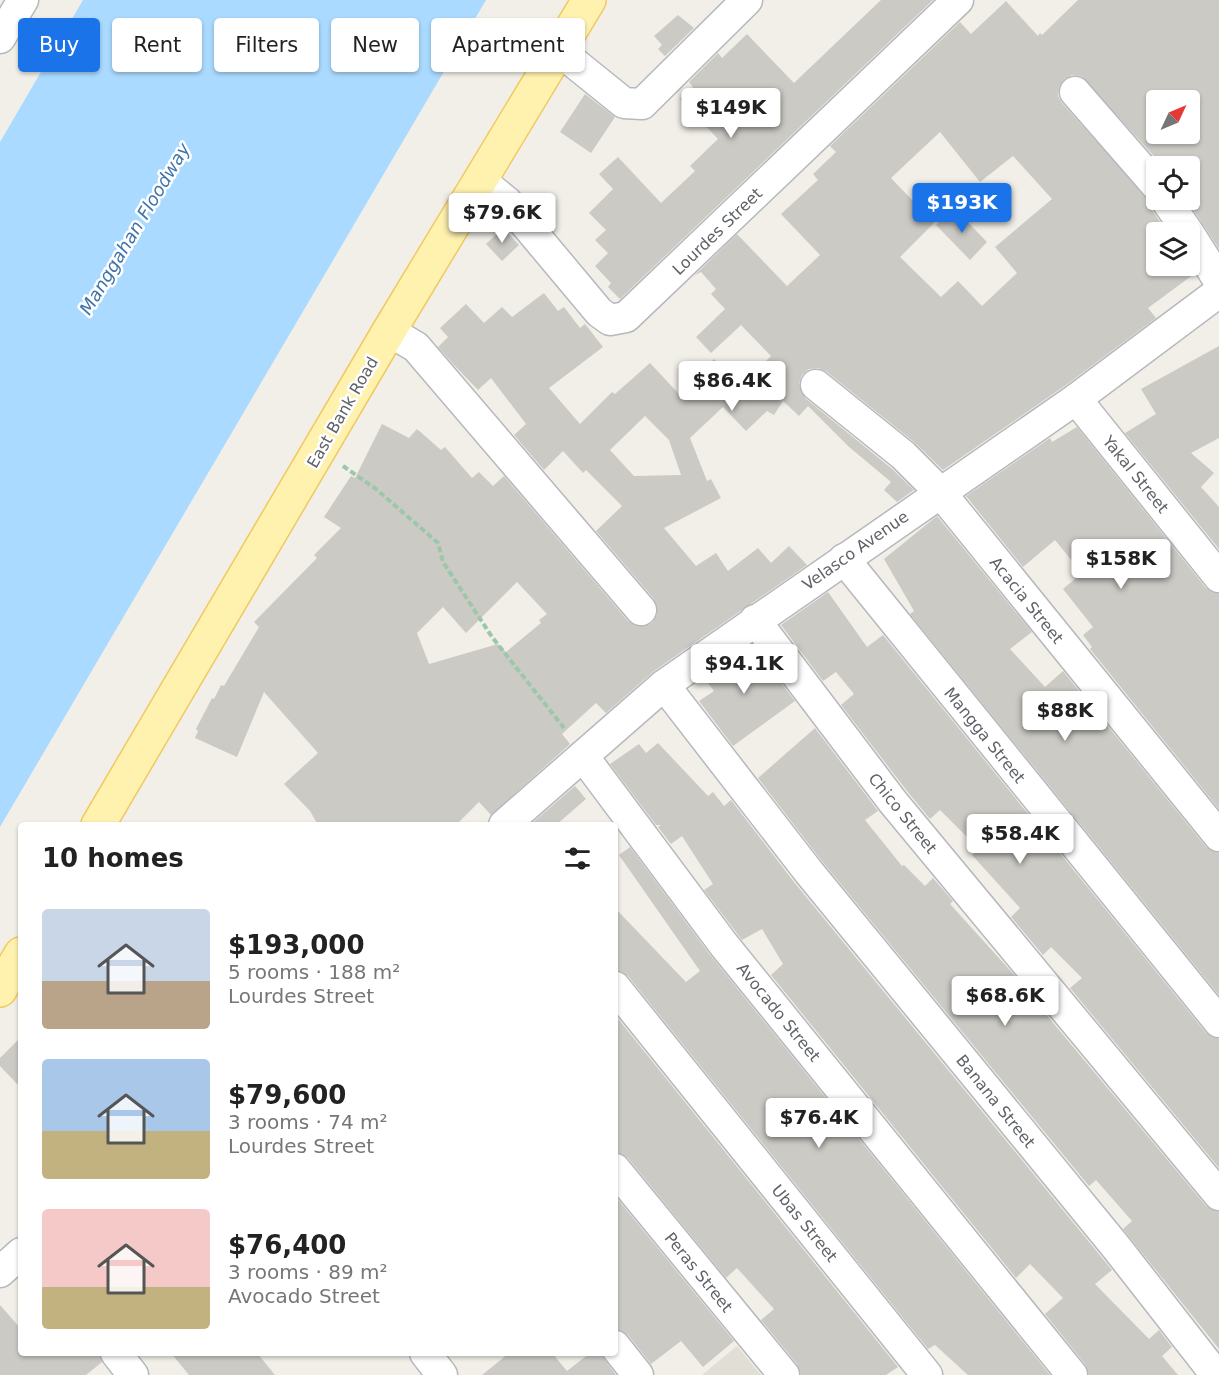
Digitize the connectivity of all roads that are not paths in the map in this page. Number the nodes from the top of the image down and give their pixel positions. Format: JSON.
{"nodes":[{"id":1,"x":23,"y":0,"type":"edge"},
{"id":2,"x":589,"y":0,"type":"edge"},
{"id":3,"x":747,"y":0,"type":"edge"},
{"id":4,"x":958,"y":0,"type":"edge"},
{"id":5,"x":577,"y":18,"type":"edge"},
{"id":6,"x":0,"y":38,"type":"edge"},
{"id":7,"x":544,"y":72,"type":"edge"},
{"id":8,"x":585,"y":72,"type":"edge"},
{"id":9,"x":1075,"y":92,"type":"dead end"},
{"id":10,"x":1146,"y":174,"type":"edge"},
{"id":11,"x":480,"y":180,"type":"junction"},
{"id":12,"x":1200,"y":251,"type":"edge"},
{"id":13,"x":1219,"y":281,"type":"edge"},
{"id":14,"x":1219,"y":292,"type":"edge"},
{"id":15,"x":390,"y":331,"type":"junction"},
{"id":16,"x":816,"y":385,"type":"dead end"},
{"id":17,"x":1076,"y":399,"type":"junction"},
{"id":18,"x":939,"y":492,"type":"junction"},
{"id":19,"x":844,"y":559,"type":"junction"},
{"id":20,"x":1219,"y":577,"type":"edge"},
{"id":21,"x":641,"y":610,"type":"dead end"},
{"id":22,"x":755,"y":620,"type":"junction"},
{"id":23,"x":664,"y":685,"type":"junction"},
{"id":24,"x":583,"y":756,"type":"junction"},
{"id":25,"x":100,"y":822,"type":"edge"},
{"id":26,"x":507,"y":822,"type":"edge"},
{"id":27,"x":1219,"y":836,"type":"edge"},
{"id":28,"x":18,"y":959,"type":"edge"},
{"id":29,"x":0,"y":990,"type":"edge"},
{"id":30,"x":618,"y":991,"type":"edge"},
{"id":31,"x":1219,"y":1022,"type":"edge"},
{"id":32,"x":618,"y":1172,"type":"edge"},
{"id":33,"x":1219,"y":1195,"type":"edge"},
{"id":34,"x":18,"y":1256,"type":"edge"},
{"id":35,"x":0,"y":1272,"type":"edge"},
{"id":36,"x":618,"y":1350,"type":"edge"},
{"id":37,"x":118,"y":1356,"type":"edge"},
{"id":38,"x":427,"y":1356,"type":"edge"},
{"id":39,"x":133,"y":1375,"type":"edge"},
{"id":40,"x":442,"y":1375,"type":"edge"},
{"id":41,"x":638,"y":1375,"type":"edge"},
{"id":42,"x":784,"y":1375,"type":"edge"},
{"id":43,"x":927,"y":1375,"type":"edge"},
{"id":44,"x":1072,"y":1375,"type":"edge"},
{"id":45,"x":1216,"y":1375,"type":"edge"}],
"edges":[{"from":1,"to":6,"type":"street"},
{"from":2,"to":5,"type":"main road","name":"East Bank Road"},
{"from":3,"to":8,"type":"street"},
{"from":4,"to":11,"type":"street","name":"Lourdes Street"},
{"from":7,"to":11,"type":"main road","name":"East Bank Road"},
{"from":9,"to":10,"type":"street"},
{"from":11,"to":15,"type":"main road","name":"East Bank Road"},
{"from":12,"to":13,"type":"street"},
{"from":14,"to":17,"type":"street","name":"Velasco Avenue"},
{"from":15,"to":21,"type":"street"},
{"from":15,"to":25,"type":"main road","name":"East Bank Road"},
{"from":16,"to":18,"type":"street","name":"Acacia Street"},
{"from":17,"to":18,"type":"street","name":"Velasco Avenue"},
{"from":17,"to":20,"type":"street","name":"Yakal Street"},
{"from":18,"to":19,"type":"street","name":"Velasco Avenue"},
{"from":18,"to":27,"type":"street","name":"Acacia Street"},
{"from":19,"to":22,"type":"street","name":"Velasco Avenue"},
{"from":19,"to":31,"type":"street","name":"Mangga Street"},
{"from":22,"to":23,"type":"street","name":"Velasco Avenue"},
{"from":22,"to":33,"type":"street","name":"Chico Street"},
{"from":23,"to":24,"type":"street","name":"Velasco Avenue"},
{"from":23,"to":45,"type":"street","name":"Banana Street"},
{"from":24,"to":26,"type":"street","name":"Velasco Avenue"},
{"from":24,"to":44,"type":"street","name":"Avocado Street"},
{"from":28,"to":29,"type":"main road"},
{"from":30,"to":43,"type":"street","name":"Ubas Street"},
{"from":32,"to":42,"type":"street","name":"Peras Street"},
{"from":34,"to":35,"type":"street"},
{"from":36,"to":41,"type":"street"},
{"from":37,"to":39,"type":"street"},
{"from":38,"to":40,"type":"street"}]}
